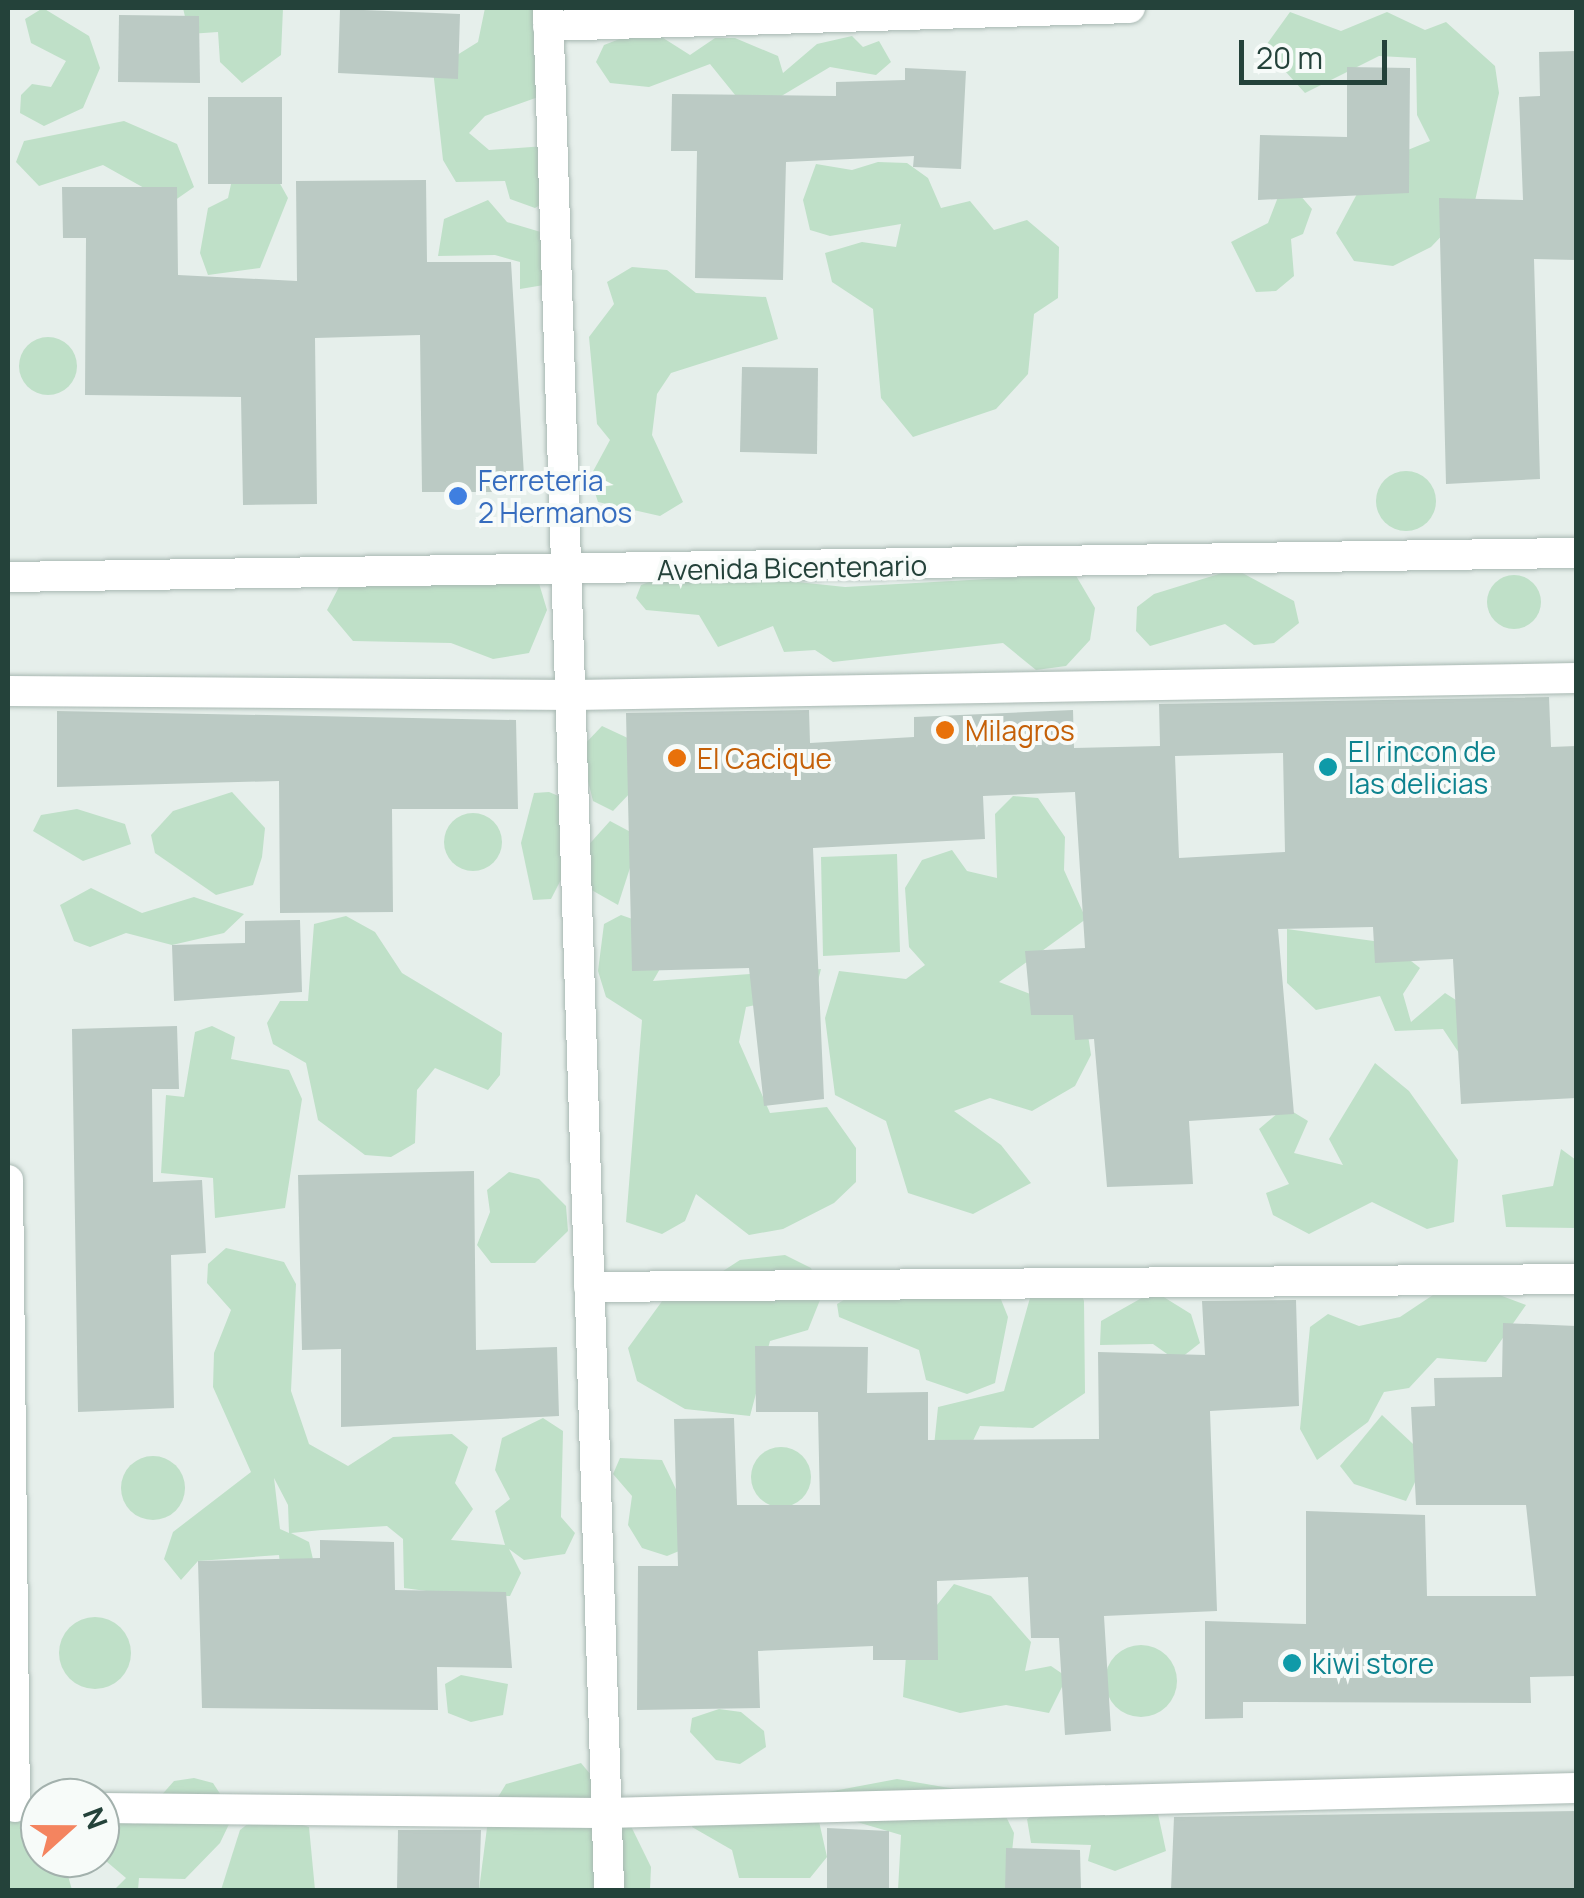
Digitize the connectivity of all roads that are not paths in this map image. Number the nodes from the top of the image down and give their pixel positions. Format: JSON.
{"nodes":[{"id":1,"x":1098,"y":8,"type":"edge"},
{"id":2,"x":1130,"y":8,"type":"edge"},
{"id":3,"x":548,"y":17,"type":"edge"},
{"id":4,"x":1576,"y":553,"type":"edge"},
{"id":5,"x":565,"y":571,"type":"junction"},
{"id":6,"x":8,"y":577,"type":"edge"},
{"id":7,"x":1576,"y":678,"type":"edge"},
{"id":8,"x":8,"y":690,"type":"edge"},
{"id":9,"x":576,"y":694,"type":"junction"},
{"id":10,"x":8,"y":1180,"type":"edge"},
{"id":11,"x":1576,"y":1279,"type":"edge"},
{"id":12,"x":589,"y":1287,"type":"junction"},
{"id":13,"x":20,"y":1778,"type":"edge"},
{"id":14,"x":1576,"y":1788,"type":"edge"},
{"id":15,"x":120,"y":1808,"type":"edge"},
{"id":16,"x":607,"y":1813,"type":"junction"},
{"id":17,"x":609,"y":1890,"type":"edge"}],
"edges":[{"from":1,"to":2,"type":"street"},
{"from":1,"to":3,"type":"street"},
{"from":3,"to":5,"type":"street"},
{"from":4,"to":5,"type":"street","name":"Avenida Bicentenario"},
{"from":5,"to":6,"type":"street","name":"Avenida Bicentenario"},
{"from":5,"to":9,"type":"street"},
{"from":7,"to":9,"type":"street"},
{"from":8,"to":9,"type":"street"},
{"from":9,"to":12,"type":"street"},
{"from":10,"to":13,"type":"street"},
{"from":11,"to":12,"type":"street"},
{"from":12,"to":16,"type":"street"},
{"from":14,"to":16,"type":"street"},
{"from":15,"to":16,"type":"street"},
{"from":16,"to":17,"type":"street"}]}
